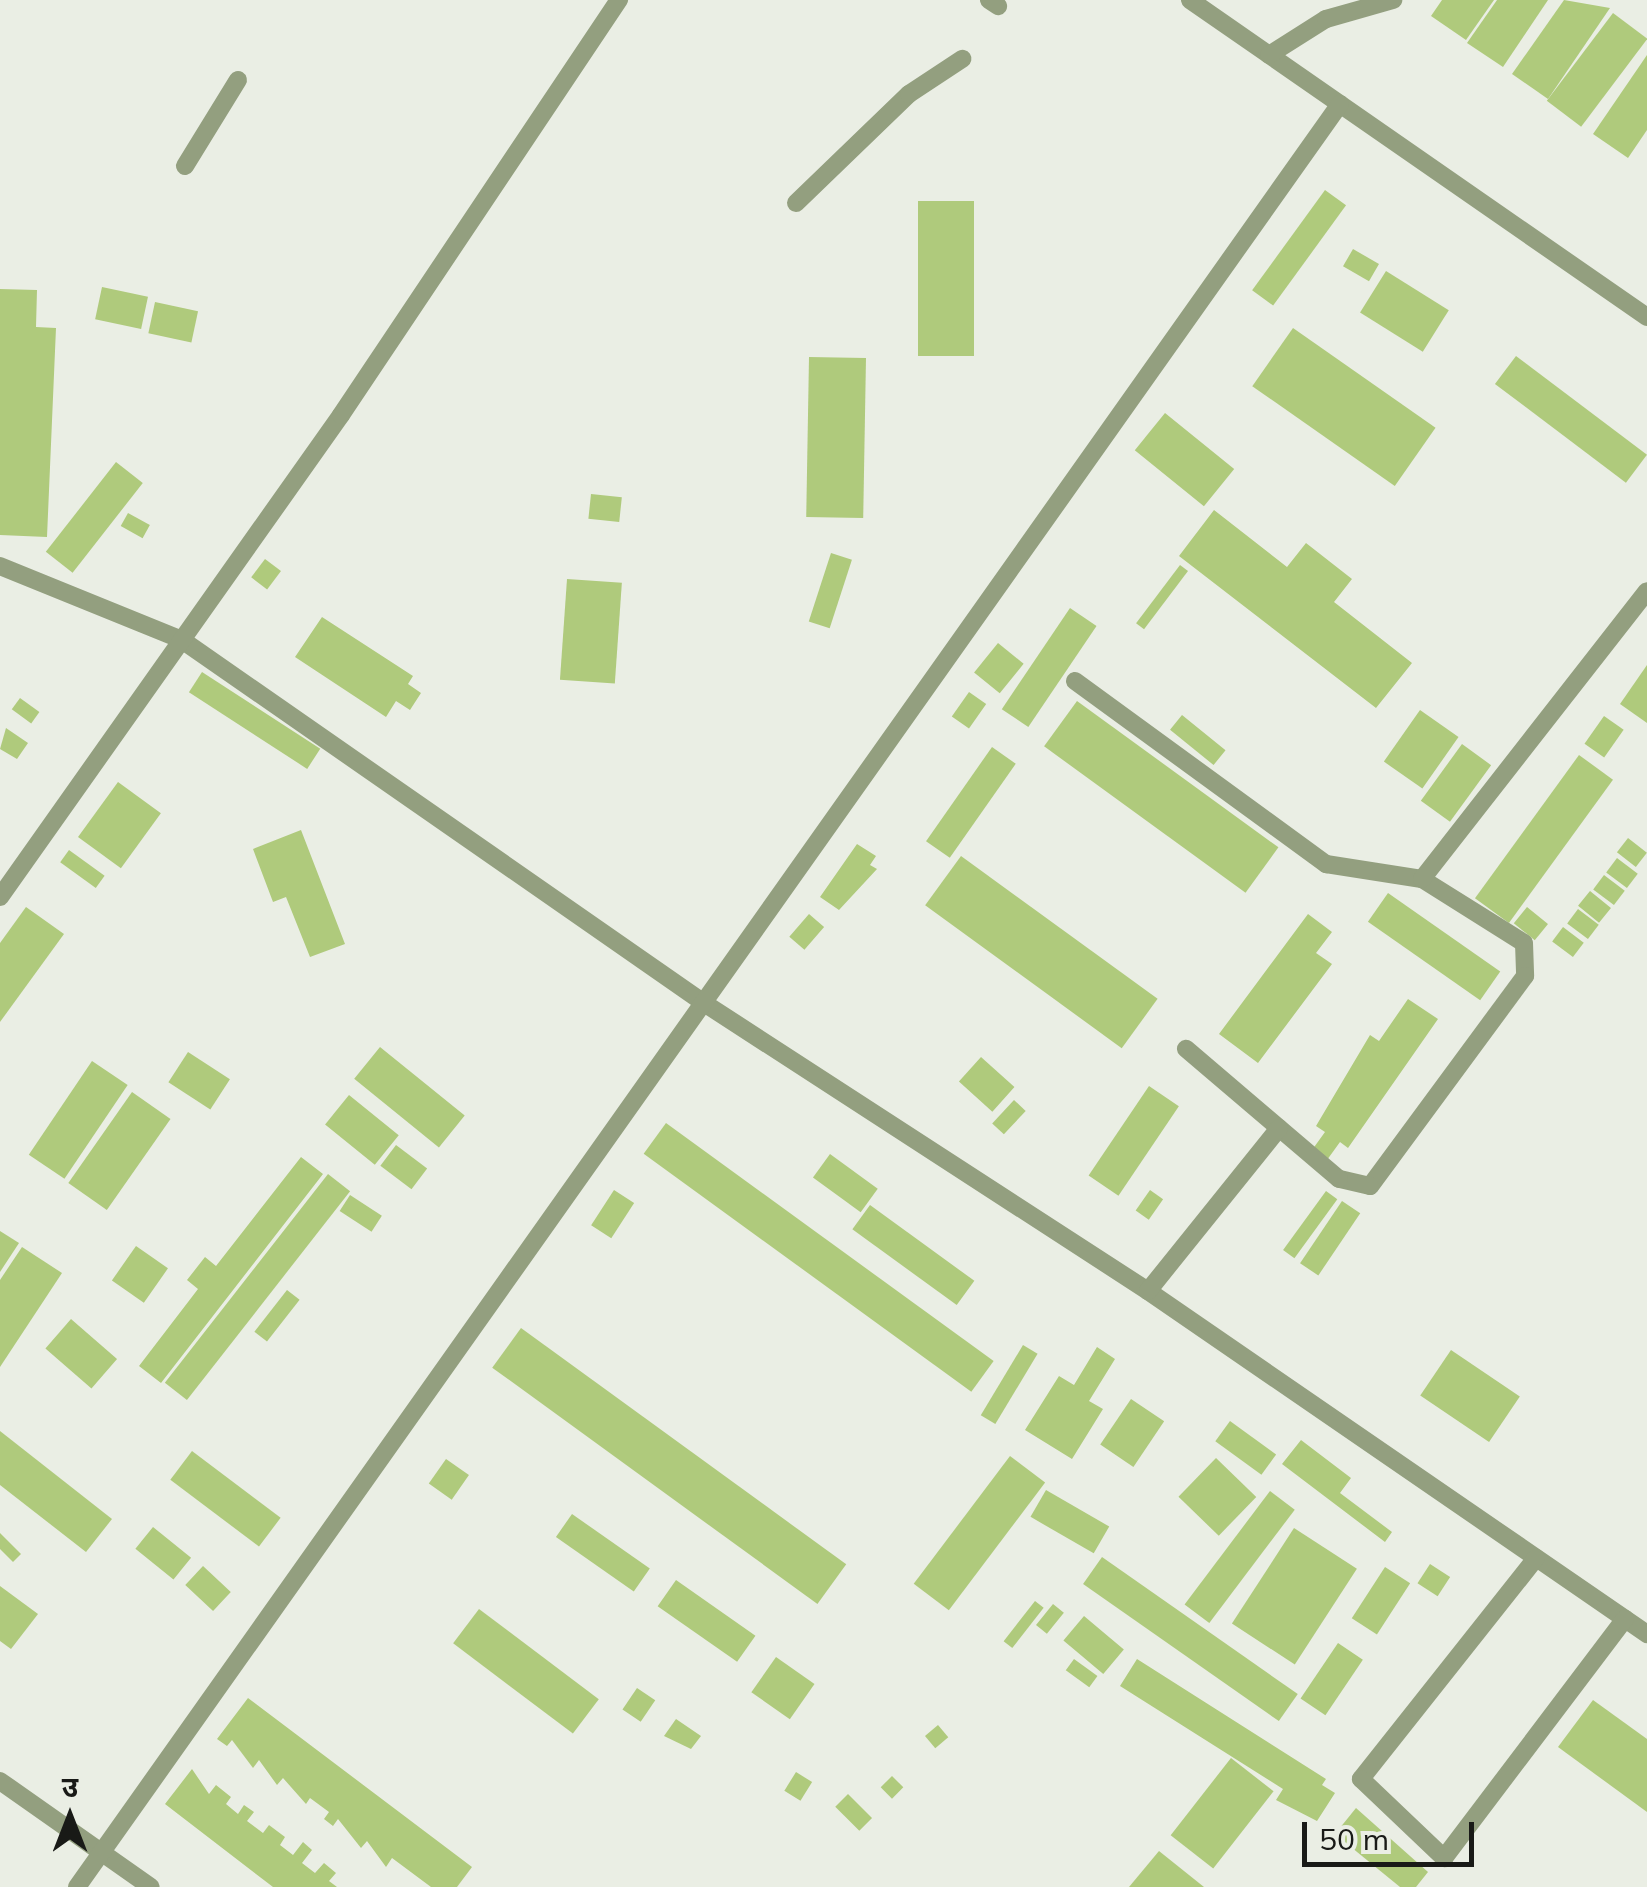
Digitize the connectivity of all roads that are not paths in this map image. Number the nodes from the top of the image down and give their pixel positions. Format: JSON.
{"nodes":[{"id":1,"x":619,"y":0,"type":"edge"},
{"id":2,"x":1190,"y":0,"type":"edge"},
{"id":3,"x":1393,"y":0,"type":"edge"},
{"id":4,"x":1269,"y":55,"type":"junction"},
{"id":5,"x":962,"y":59,"type":"dead end"},
{"id":6,"x":238,"y":80,"type":"dead end"},
{"id":7,"x":1340,"y":104,"type":"junction"},
{"id":8,"x":185,"y":166,"type":"dead end"},
{"id":9,"x":796,"y":202,"type":"dead end"},
{"id":10,"x":1647,"y":317,"type":"edge"},
{"id":11,"x":0,"y":566,"type":"edge"},
{"id":12,"x":1647,"y":592,"type":"edge"},
{"id":13,"x":182,"y":640,"type":"junction"},
{"id":14,"x":1075,"y":681,"type":"dead end"},
{"id":15,"x":1422,"y":879,"type":"junction"},
{"id":16,"x":0,"y":897,"type":"edge"},
{"id":17,"x":704,"y":1003,"type":"junction"},
{"id":18,"x":1186,"y":1049,"type":"dead end"},
{"id":19,"x":1279,"y":1128,"type":"junction"},
{"id":20,"x":1148,"y":1291,"type":"junction"},
{"id":21,"x":1536,"y":1558,"type":"junction"},
{"id":22,"x":1625,"y":1619,"type":"junction"},
{"id":23,"x":1647,"y":1634,"type":"edge"},
{"id":24,"x":0,"y":1781,"type":"edge"},
{"id":25,"x":101,"y":1852,"type":"junction"},
{"id":26,"x":77,"y":1887,"type":"edge"},
{"id":27,"x":152,"y":1887,"type":"edge"}],
"edges":[{"from":1,"to":13,"type":"street"},
{"from":2,"to":4,"type":"street"},
{"from":3,"to":4,"type":"street"},
{"from":4,"to":7,"type":"street"},
{"from":5,"to":9,"type":"street"},
{"from":6,"to":8,"type":"street"},
{"from":7,"to":10,"type":"street"},
{"from":7,"to":17,"type":"street"},
{"from":11,"to":13,"type":"street"},
{"from":12,"to":15,"type":"street"},
{"from":13,"to":16,"type":"street"},
{"from":13,"to":17,"type":"street"},
{"from":14,"to":15,"type":"street"},
{"from":15,"to":19,"type":"street"},
{"from":17,"to":20,"type":"street"},
{"from":17,"to":25,"type":"street"},
{"from":18,"to":19,"type":"street"},
{"from":19,"to":20,"type":"street"},
{"from":20,"to":21,"type":"street"},
{"from":21,"to":22,"type":"street"},
{"from":21,"to":22,"type":"street"},
{"from":22,"to":23,"type":"street"},
{"from":24,"to":25,"type":"street"},
{"from":25,"to":26,"type":"street"},
{"from":25,"to":27,"type":"street"}]}
